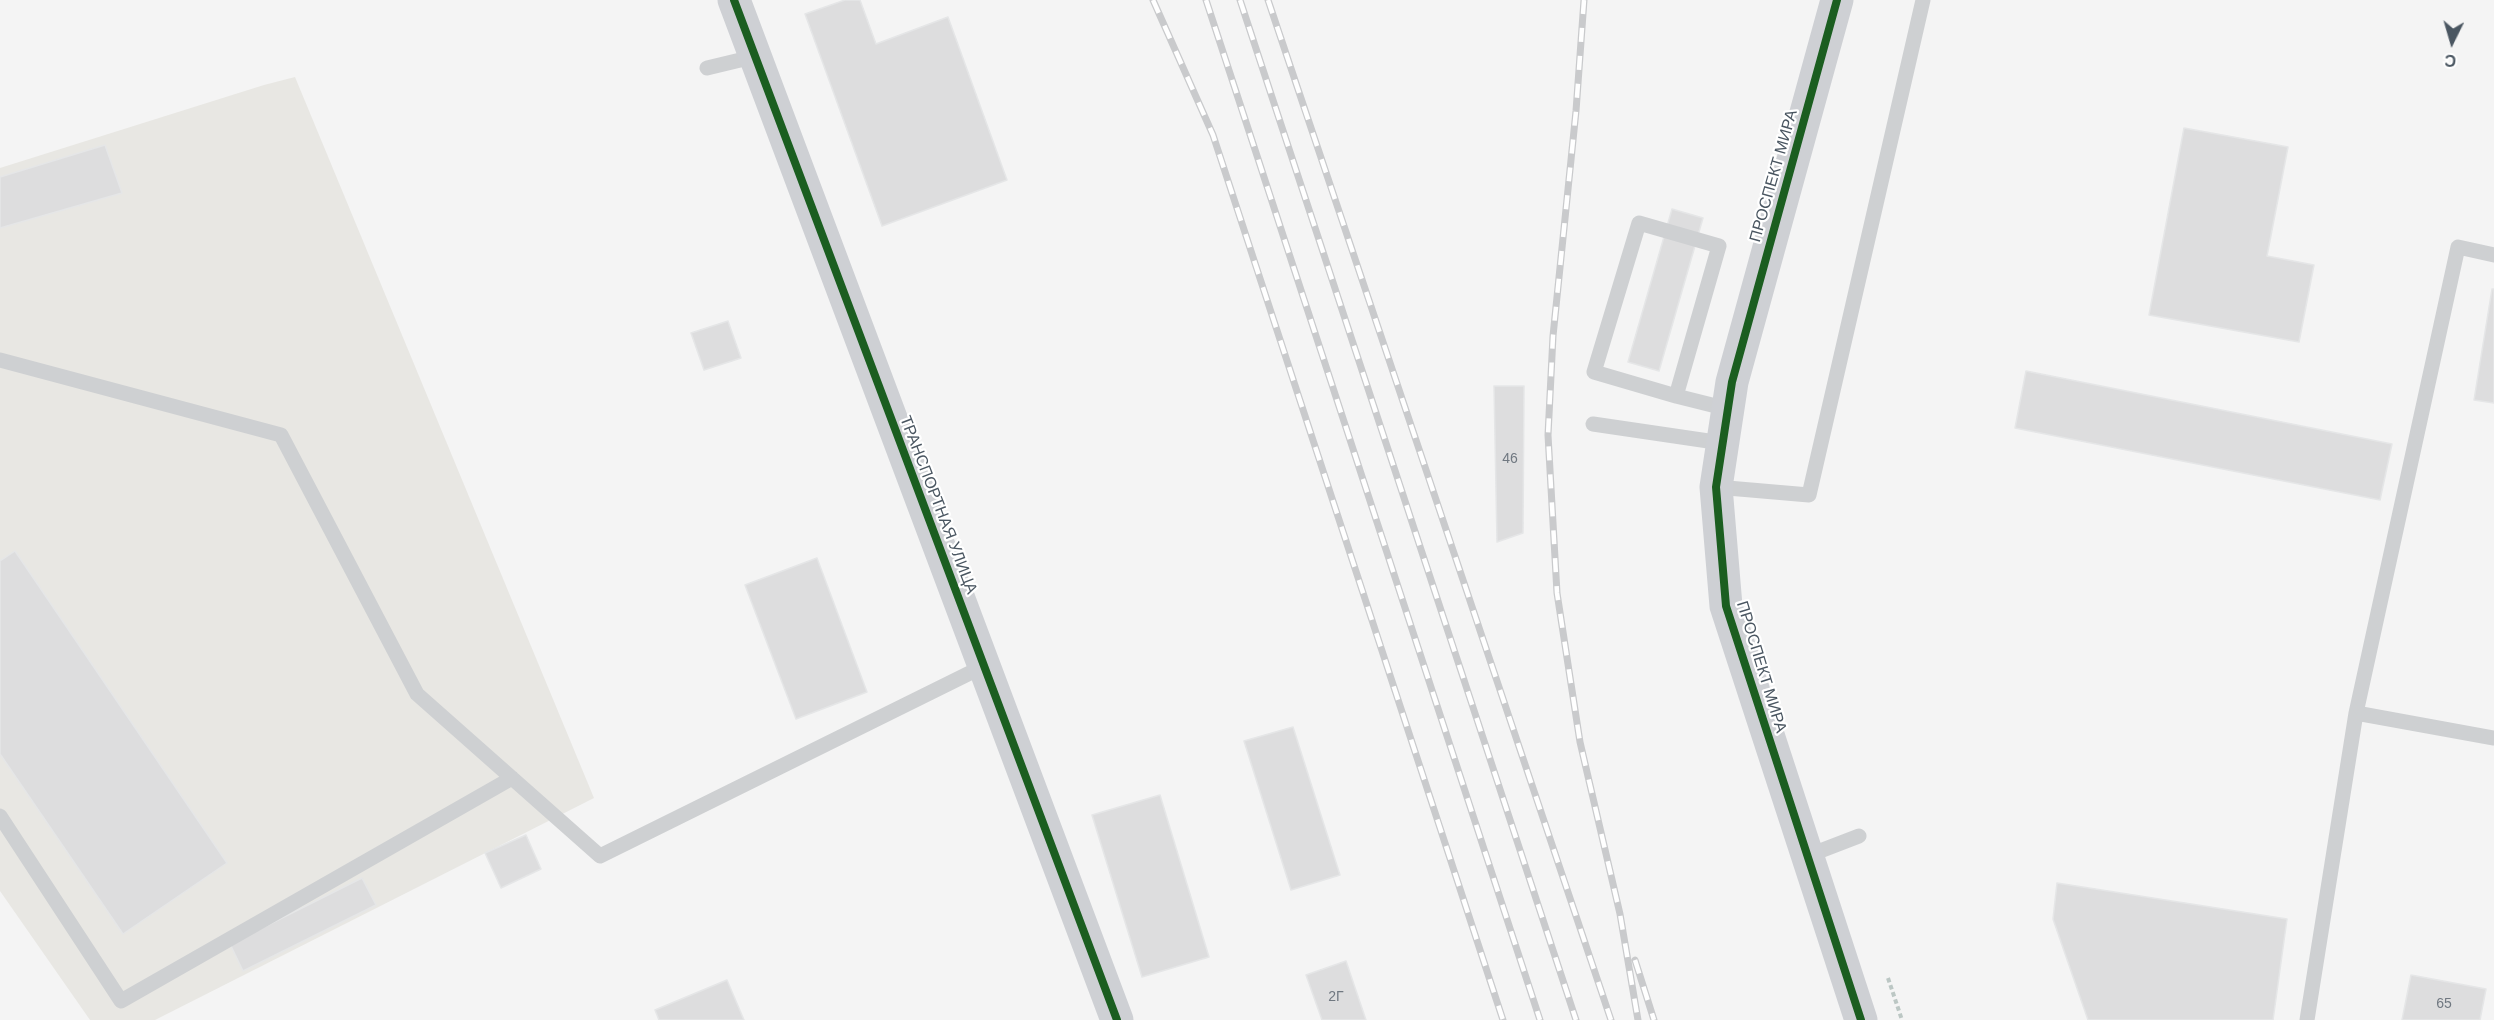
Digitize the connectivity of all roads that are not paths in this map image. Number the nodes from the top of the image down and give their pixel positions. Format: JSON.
{"nodes":[{"id":1,"x":734,"y":0,"type":"edge"},
{"id":2,"x":1838,"y":0,"type":"edge"},
{"id":3,"x":1923,"y":0,"type":"edge"},
{"id":4,"x":763,"y":55,"type":"junction"},
{"id":5,"x":707,"y":68,"type":"dead end"},
{"id":6,"x":2494,"y":255,"type":"edge"},
{"id":7,"x":0,"y":360,"type":"edge"},
{"id":8,"x":1676,"y":396,"type":"junction"},
{"id":9,"x":1728,"y":409,"type":"junction"},
{"id":10,"x":1593,"y":424,"type":"dead end"},
{"id":11,"x":1722,"y":443,"type":"junction"},
{"id":12,"x":1716,"y":487,"type":"junction"},
{"id":13,"x":984,"y":666,"type":"junction"},
{"id":14,"x":2356,"y":713,"type":"junction"},
{"id":15,"x":2494,"y":738,"type":"edge"},
{"id":16,"x":512,"y":778,"type":"junction"},
{"id":17,"x":0,"y":816,"type":"edge"},
{"id":18,"x":1859,"y":836,"type":"dead end"},
{"id":19,"x":1807,"y":856,"type":"junction"},
{"id":20,"x":1117,"y":1020,"type":"edge"},
{"id":21,"x":1861,"y":1020,"type":"edge"},
{"id":22,"x":2307,"y":1020,"type":"edge"}],
"edges":[{"from":1,"to":4,"type":"street","name":"ТРАНСПОРТНАЯ УЛИЦА"},
{"from":2,"to":9,"type":"street","name":"ПРОСПЕКТ МИРА"},
{"from":3,"to":12,"type":"lane"},
{"from":4,"to":5,"type":"lane"},
{"from":4,"to":13,"type":"street","name":"ТРАНСПОРТНАЯ УЛИЦА"},
{"from":6,"to":14,"type":"lane"},
{"from":7,"to":16,"type":"lane"},
{"from":8,"to":8,"type":"lane"},
{"from":8,"to":9,"type":"lane"},
{"from":9,"to":11,"type":"street","name":"ПРОСПЕКТ МИРА"},
{"from":10,"to":11,"type":"lane"},
{"from":11,"to":12,"type":"street","name":"ПРОСПЕКТ МИРА"},
{"from":12,"to":19,"type":"street","name":"ПРОСПЕКТ МИРА"},
{"from":13,"to":16,"type":"lane"},
{"from":13,"to":20,"type":"street","name":"ТРАНСПОРТНАЯ УЛИЦА"},
{"from":14,"to":15,"type":"lane"},
{"from":14,"to":22,"type":"lane"},
{"from":16,"to":17,"type":"lane"},
{"from":18,"to":19,"type":"lane"},
{"from":19,"to":21,"type":"street","name":"ПРОСПЕКТ МИРА"}]}
